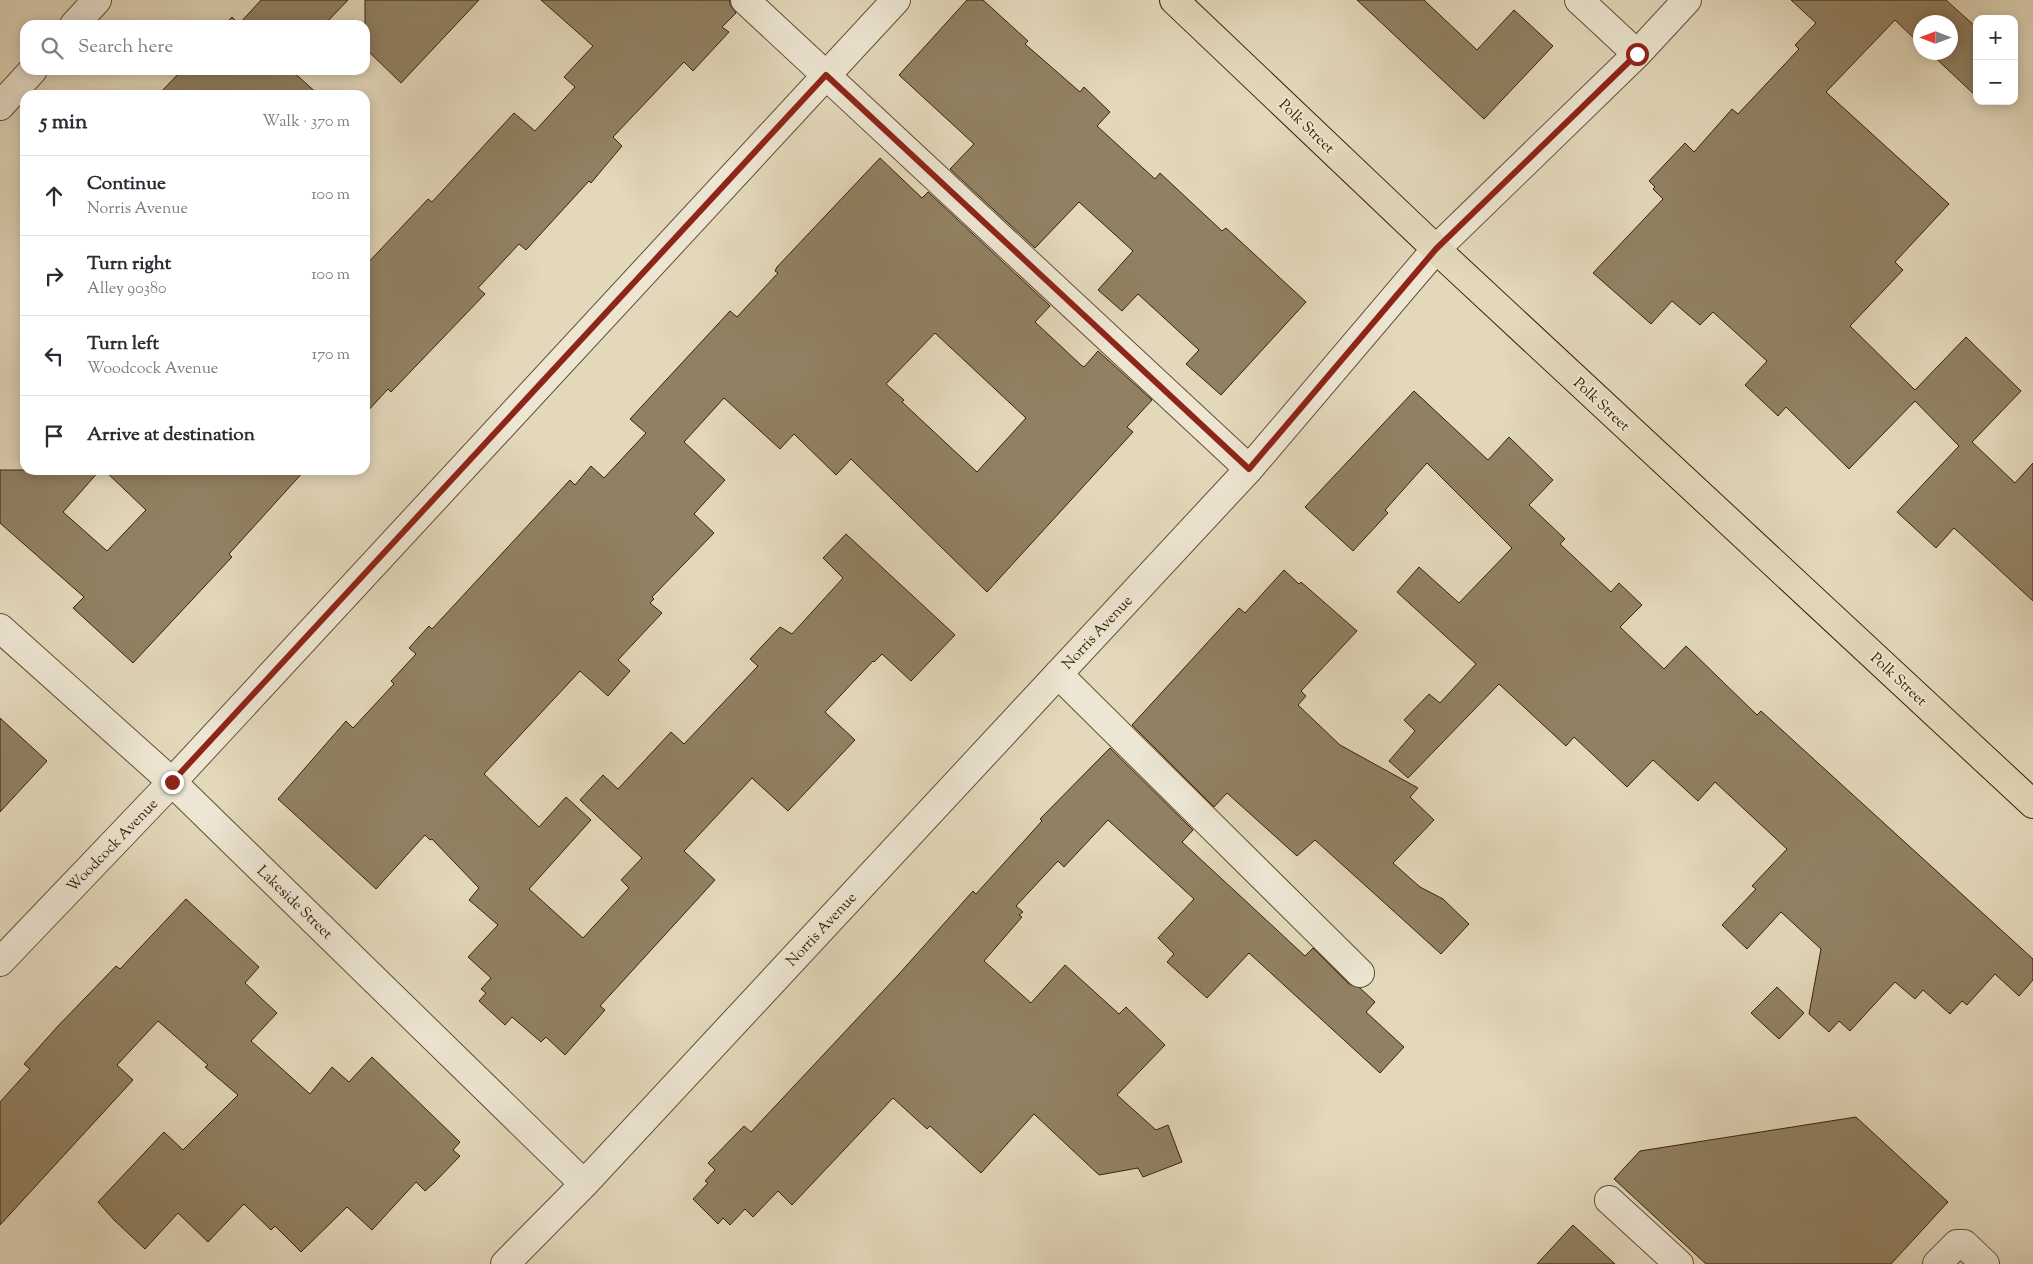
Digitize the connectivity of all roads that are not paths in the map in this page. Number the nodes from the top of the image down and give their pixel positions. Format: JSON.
{"nodes":[{"id":1,"x":97,"y":0,"type":"edge"},
{"id":2,"x":744,"y":0,"type":"edge"},
{"id":3,"x":896,"y":0,"type":"edge"},
{"id":4,"x":1174,"y":0,"type":"edge"},
{"id":5,"x":1579,"y":0,"type":"edge"},
{"id":6,"x":1687,"y":0,"type":"edge"},
{"id":7,"x":79,"y":20,"type":"edge"},
{"id":8,"x":1637,"y":54,"type":"junction"},
{"id":9,"x":28,"y":75,"type":"edge"},
{"id":10,"x":826,"y":75,"type":"junction"},
{"id":11,"x":0,"y":106,"type":"edge"},
{"id":12,"x":1436,"y":249,"type":"junction"},
{"id":13,"x":1249,"y":469,"type":"junction"},
{"id":14,"x":0,"y":628,"type":"edge"},
{"id":15,"x":1058,"y":674,"type":"junction"},
{"id":16,"x":172,"y":782,"type":"junction"},
{"id":17,"x":2033,"y":804,"type":"edge"},
{"id":18,"x":0,"y":962,"type":"edge"},
{"id":19,"x":1360,"y":973,"type":"dead end"},
{"id":20,"x":584,"y":1184,"type":"junction"},
{"id":21,"x":1609,"y":1200,"type":"dead end"},
{"id":22,"x":505,"y":1264,"type":"edge"},
{"id":23,"x":1679,"y":1264,"type":"edge"},
{"id":24,"x":1937,"y":1264,"type":"edge"},
{"id":25,"x":1985,"y":1264,"type":"edge"}],
"edges":[{"from":1,"to":7,"type":"street"},
{"from":2,"to":10,"type":"street"},
{"from":3,"to":10,"type":"street","name":"Woodcock Avenue"},
{"from":4,"to":12,"type":"main road","name":"Polk Street"},
{"from":5,"to":8,"type":"street"},
{"from":6,"to":8,"type":"street","name":"Norris Avenue"},
{"from":8,"to":12,"type":"street","name":"Norris Avenue"},
{"from":9,"to":11,"type":"street"},
{"from":10,"to":13,"type":"street"},
{"from":10,"to":16,"type":"street","name":"Woodcock Avenue"},
{"from":12,"to":13,"type":"street","name":"Norris Avenue"},
{"from":12,"to":17,"type":"main road","name":"Polk Street"},
{"from":13,"to":15,"type":"street","name":"Norris Avenue"},
{"from":14,"to":16,"type":"street","name":"Lakeside Street"},
{"from":15,"to":19,"type":"street"},
{"from":15,"to":20,"type":"street","name":"Norris Avenue"},
{"from":16,"to":18,"type":"street","name":"Woodcock Avenue"},
{"from":16,"to":20,"type":"street","name":"Lakeside Street"},
{"from":20,"to":22,"type":"street","name":"Norris Avenue"},
{"from":21,"to":23,"type":"street"},
{"from":24,"to":25,"type":"street"}]}
